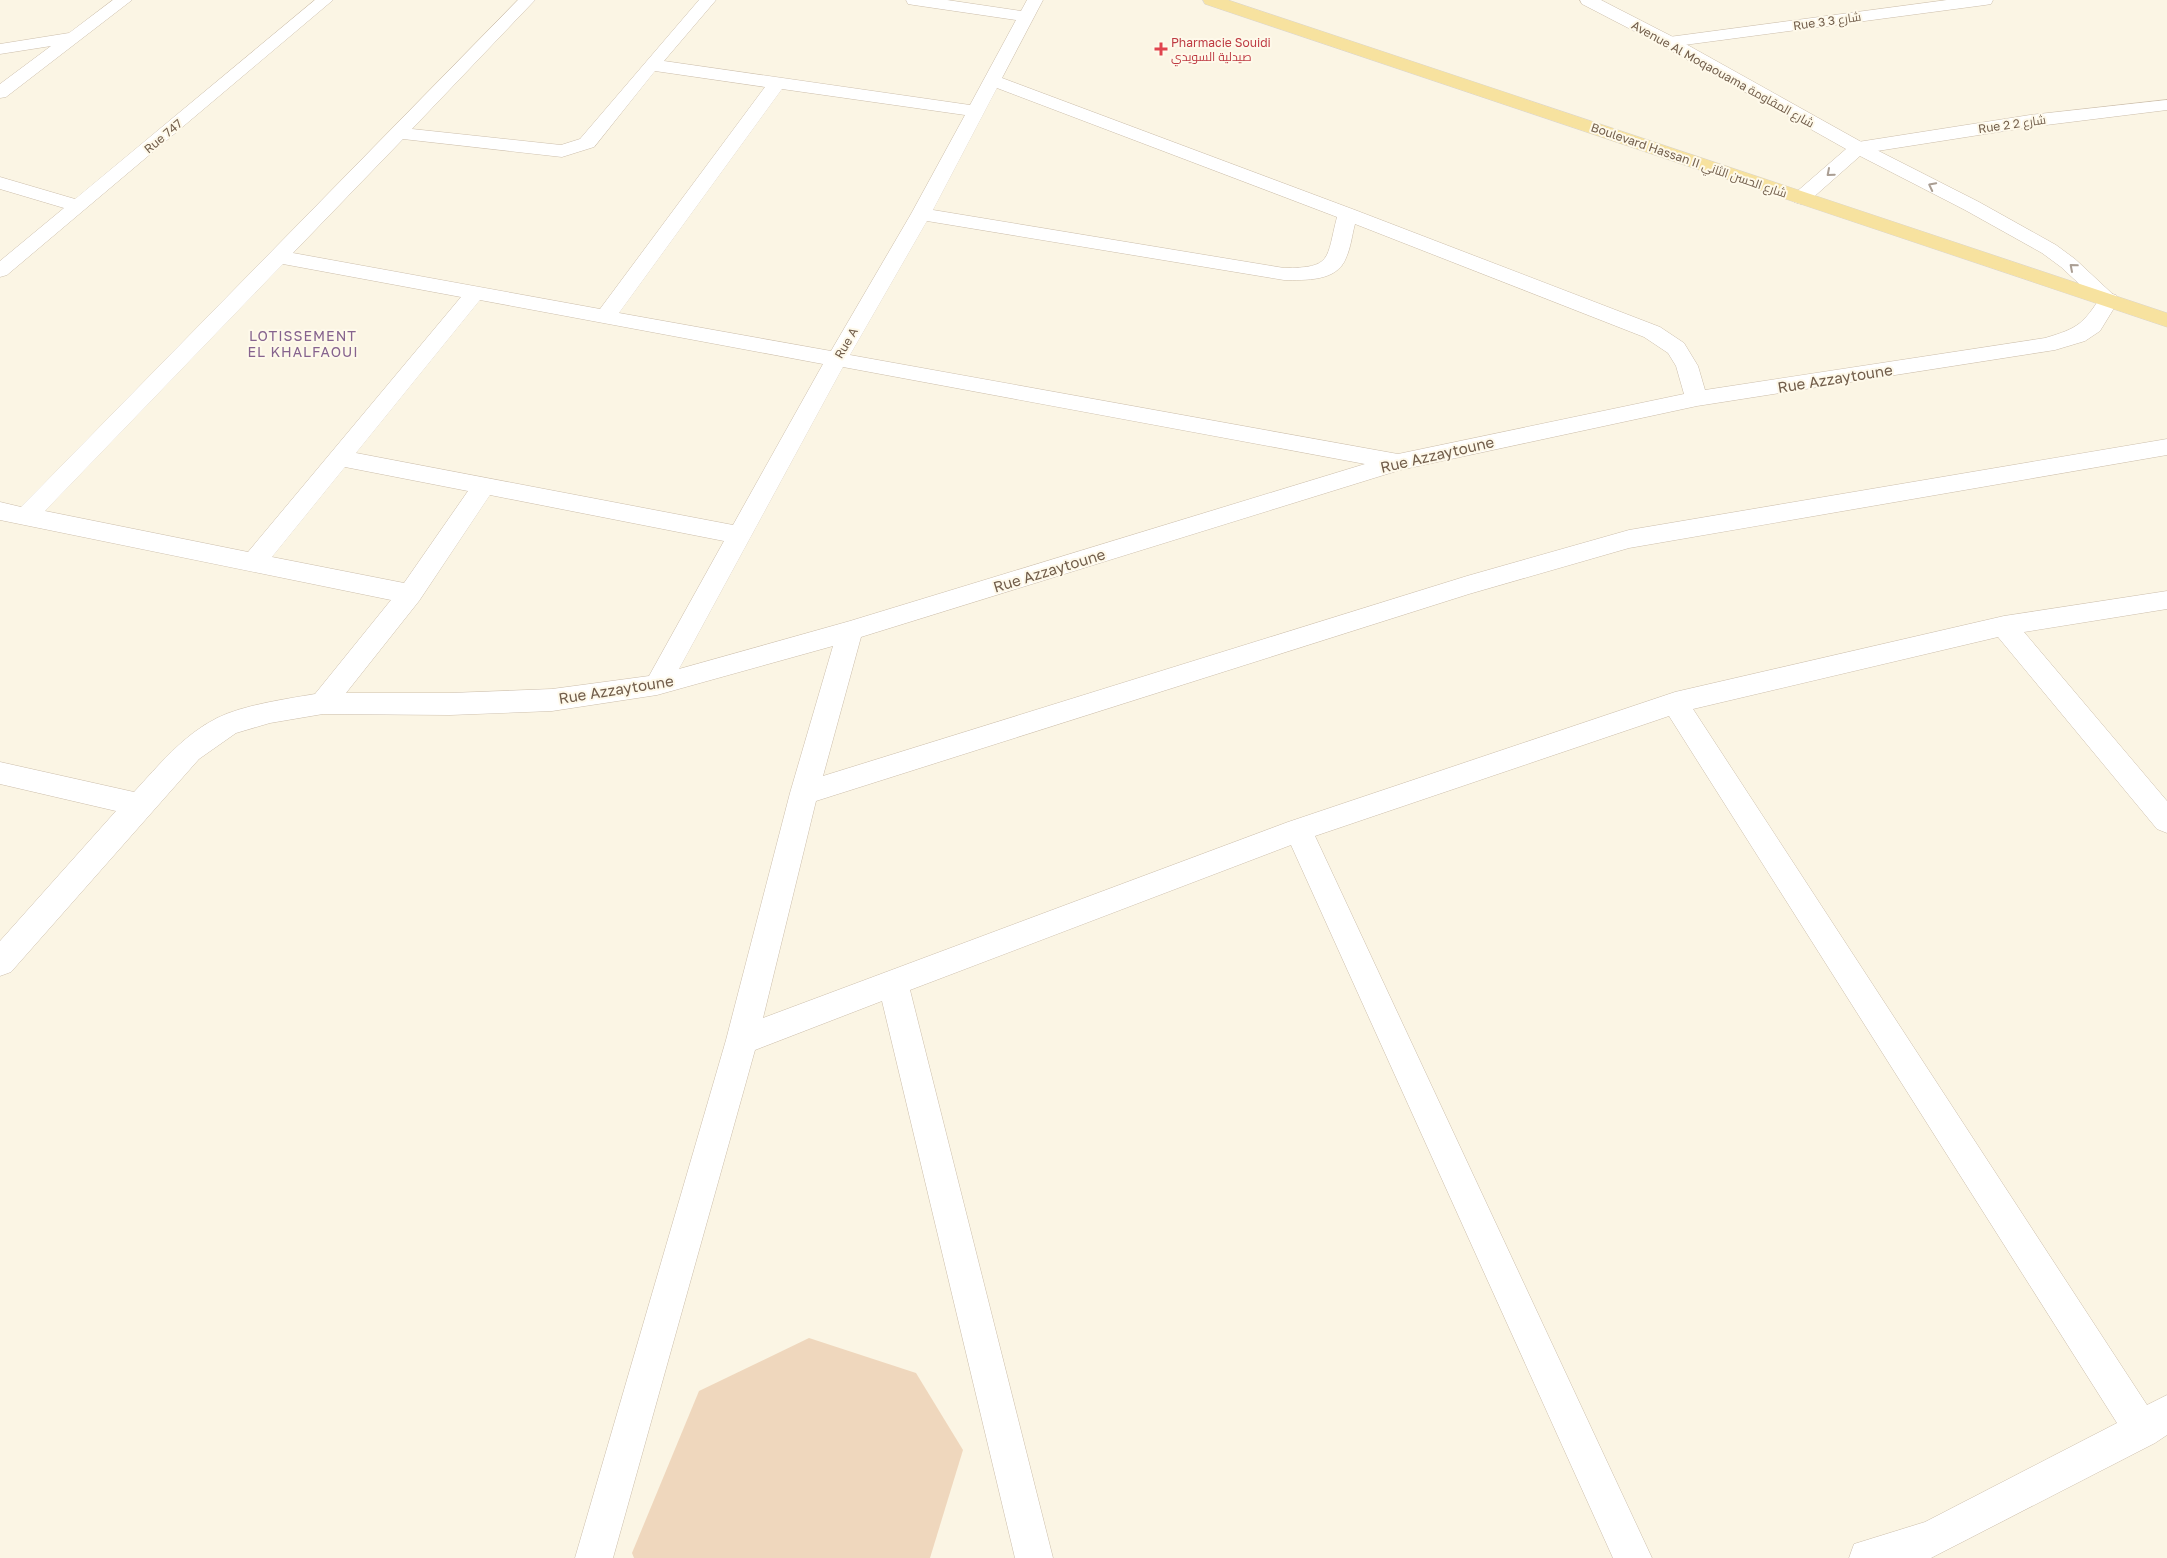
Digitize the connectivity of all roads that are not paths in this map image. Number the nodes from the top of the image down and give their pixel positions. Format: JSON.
{"nodes":[{"id":1,"x":124,"y":0,"type":"edge"},
{"id":2,"x":325,"y":0,"type":"edge"},
{"id":3,"x":527,"y":0,"type":"edge"},
{"id":4,"x":708,"y":0,"type":"edge"},
{"id":5,"x":914,"y":0,"type":"edge"},
{"id":6,"x":1212,"y":0,"type":"edge"},
{"id":7,"x":1588,"y":0,"type":"edge"},
{"id":8,"x":1985,"y":0,"type":"edge"},
{"id":9,"x":1030,"y":9,"type":"edge"},
{"id":10,"x":74,"y":38,"type":"junction"},
{"id":11,"x":1669,"y":42,"type":"junction"},
{"id":12,"x":0,"y":49,"type":"edge"},
{"id":13,"x":651,"y":64,"type":"junction"},
{"id":14,"x":991,"y":80,"type":"junction"},
{"id":15,"x":778,"y":82,"type":"junction"},
{"id":16,"x":0,"y":93,"type":"edge"},
{"id":17,"x":2167,"y":104,"type":"edge"},
{"id":18,"x":974,"y":111,"type":"junction"},
{"id":19,"x":398,"y":134,"type":"junction"},
{"id":20,"x":1858,"y":148,"type":"junction"},
{"id":21,"x":0,"y":183,"type":"edge"},
{"id":22,"x":1801,"y":198,"type":"junction"},
{"id":23,"x":78,"y":206,"type":"junction"},
{"id":24,"x":921,"y":214,"type":"junction"},
{"id":25,"x":1348,"y":214,"type":"junction"},
{"id":26,"x":278,"y":257,"type":"junction"},
{"id":27,"x":0,"y":272,"type":"edge"},
{"id":28,"x":475,"y":293,"type":"junction"},
{"id":29,"x":2109,"y":300,"type":"junction"},
{"id":30,"x":605,"y":317,"type":"junction"},
{"id":31,"x":2167,"y":320,"type":"edge"},
{"id":32,"x":837,"y":359,"type":"junction"},
{"id":33,"x":1697,"y":399,"type":"junction"},
{"id":34,"x":2167,"y":447,"type":"edge"},
{"id":35,"x":339,"y":458,"type":"junction"},
{"id":36,"x":1398,"y":462,"type":"junction"},
{"id":37,"x":484,"y":486,"type":"junction"},
{"id":38,"x":0,"y":512,"type":"edge"},
{"id":39,"x":26,"y":516,"type":"junction"},
{"id":40,"x":740,"y":535,"type":"junction"},
{"id":41,"x":254,"y":562,"type":"junction"},
{"id":42,"x":410,"y":594,"type":"junction"},
{"id":43,"x":2167,"y":600,"type":"edge"},
{"id":44,"x":2004,"y":626,"type":"junction"},
{"id":45,"x":850,"y":631,"type":"junction"},
{"id":46,"x":657,"y":685,"type":"junction"},
{"id":47,"x":323,"y":703,"type":"junction"},
{"id":48,"x":1675,"y":704,"type":"junction"},
{"id":49,"x":0,"y":773,"type":"edge"},
{"id":50,"x":804,"y":793,"type":"junction"},
{"id":51,"x":139,"y":805,"type":"junction"},
{"id":52,"x":2167,"y":821,"type":"edge"},
{"id":53,"x":1298,"y":830,"type":"junction"},
{"id":54,"x":0,"y":962,"type":"edge"},
{"id":55,"x":893,"y":982,"type":"junction"},
{"id":56,"x":742,"y":1040,"type":"junction"},
{"id":57,"x":2154,"y":1421,"type":"edge"},
{"id":58,"x":594,"y":1558,"type":"edge"},
{"id":59,"x":1034,"y":1558,"type":"edge"},
{"id":60,"x":1633,"y":1558,"type":"edge"},
{"id":61,"x":1868,"y":1558,"type":"edge"}],
"edges":[{"from":1,"to":10,"type":"street"},
{"from":2,"to":23,"type":"street","name":"Rue 747"},
{"from":3,"to":19,"type":"street"},
{"from":4,"to":13,"type":"street"},
{"from":5,"to":9,"type":"street"},
{"from":6,"to":22,"type":"main road","name":"Boulevard Hassan II شارع الحسن الثاني"},
{"from":7,"to":11,"type":"street","name":"Avenue Al Moqaouama شارع المقاومة"},
{"from":8,"to":11,"type":"street","name":"Rue 3 شارع 3"},
{"from":9,"to":14,"type":"street","name":"Rue A"},
{"from":10,"to":12,"type":"street"},
{"from":10,"to":16,"type":"street"},
{"from":11,"to":20,"type":"street","name":"Avenue Al Moqaouama شارع المقاومة"},
{"from":13,"to":15,"type":"street"},
{"from":13,"to":19,"type":"street"},
{"from":14,"to":18,"type":"street","name":"Rue A"},
{"from":14,"to":25,"type":"street"},
{"from":15,"to":18,"type":"street"},
{"from":15,"to":30,"type":"street"},
{"from":17,"to":20,"type":"street","name":"Rue 2 شارع 2"},
{"from":18,"to":24,"type":"street","name":"Rue A"},
{"from":19,"to":26,"type":"street"},
{"from":20,"to":22,"type":"street","one_way":true},
{"from":29,"to":20,"type":"street","name":"Avenue Al Moqaouama شارع المقاومة","one_way":true},
{"from":21,"to":23,"type":"street"},
{"from":22,"to":29,"type":"main road","name":"Boulevard Hassan II شارع الحسن الثاني"},
{"from":23,"to":27,"type":"street","name":"Rue 747"},
{"from":24,"to":25,"type":"street"},
{"from":24,"to":32,"type":"street","name":"Rue A"},
{"from":25,"to":33,"type":"street"},
{"from":26,"to":28,"type":"street"},
{"from":26,"to":39,"type":"street"},
{"from":28,"to":30,"type":"street"},
{"from":28,"to":35,"type":"street"},
{"from":29,"to":31,"type":"main road","name":"Boulevard Hassan II شارع الحسن الثاني"},
{"from":29,"to":33,"type":"street","name":"Rue Azzaytoune"},
{"from":30,"to":32,"type":"street"},
{"from":32,"to":36,"type":"street"},
{"from":32,"to":40,"type":"street","name":"Rue A"},
{"from":33,"to":36,"type":"street","name":"Rue Azzaytoune"},
{"from":34,"to":50,"type":"street"},
{"from":35,"to":37,"type":"street"},
{"from":35,"to":41,"type":"street"},
{"from":36,"to":45,"type":"street","name":"Rue Azzaytoune"},
{"from":37,"to":40,"type":"street"},
{"from":37,"to":42,"type":"street"},
{"from":38,"to":39,"type":"street"},
{"from":39,"to":41,"type":"street"},
{"from":40,"to":46,"type":"street","name":"Rue A"},
{"from":41,"to":42,"type":"street"},
{"from":42,"to":47,"type":"street"},
{"from":43,"to":44,"type":"street"},
{"from":44,"to":48,"type":"street"},
{"from":44,"to":52,"type":"street"},
{"from":45,"to":46,"type":"street","name":"Rue Azzaytoune"},
{"from":45,"to":50,"type":"street"},
{"from":46,"to":47,"type":"street","name":"Rue Azzaytoune"},
{"from":47,"to":51,"type":"street","name":"Rue Azzaytoune"},
{"from":48,"to":53,"type":"street"},
{"from":48,"to":57,"type":"street"},
{"from":49,"to":51,"type":"street"},
{"from":50,"to":56,"type":"street"},
{"from":51,"to":54,"type":"street","name":"Rue Azzaytoune"},
{"from":53,"to":55,"type":"street"},
{"from":53,"to":60,"type":"street"},
{"from":55,"to":56,"type":"street"},
{"from":55,"to":59,"type":"street"},
{"from":56,"to":58,"type":"street"},
{"from":57,"to":61,"type":"street"}]}
